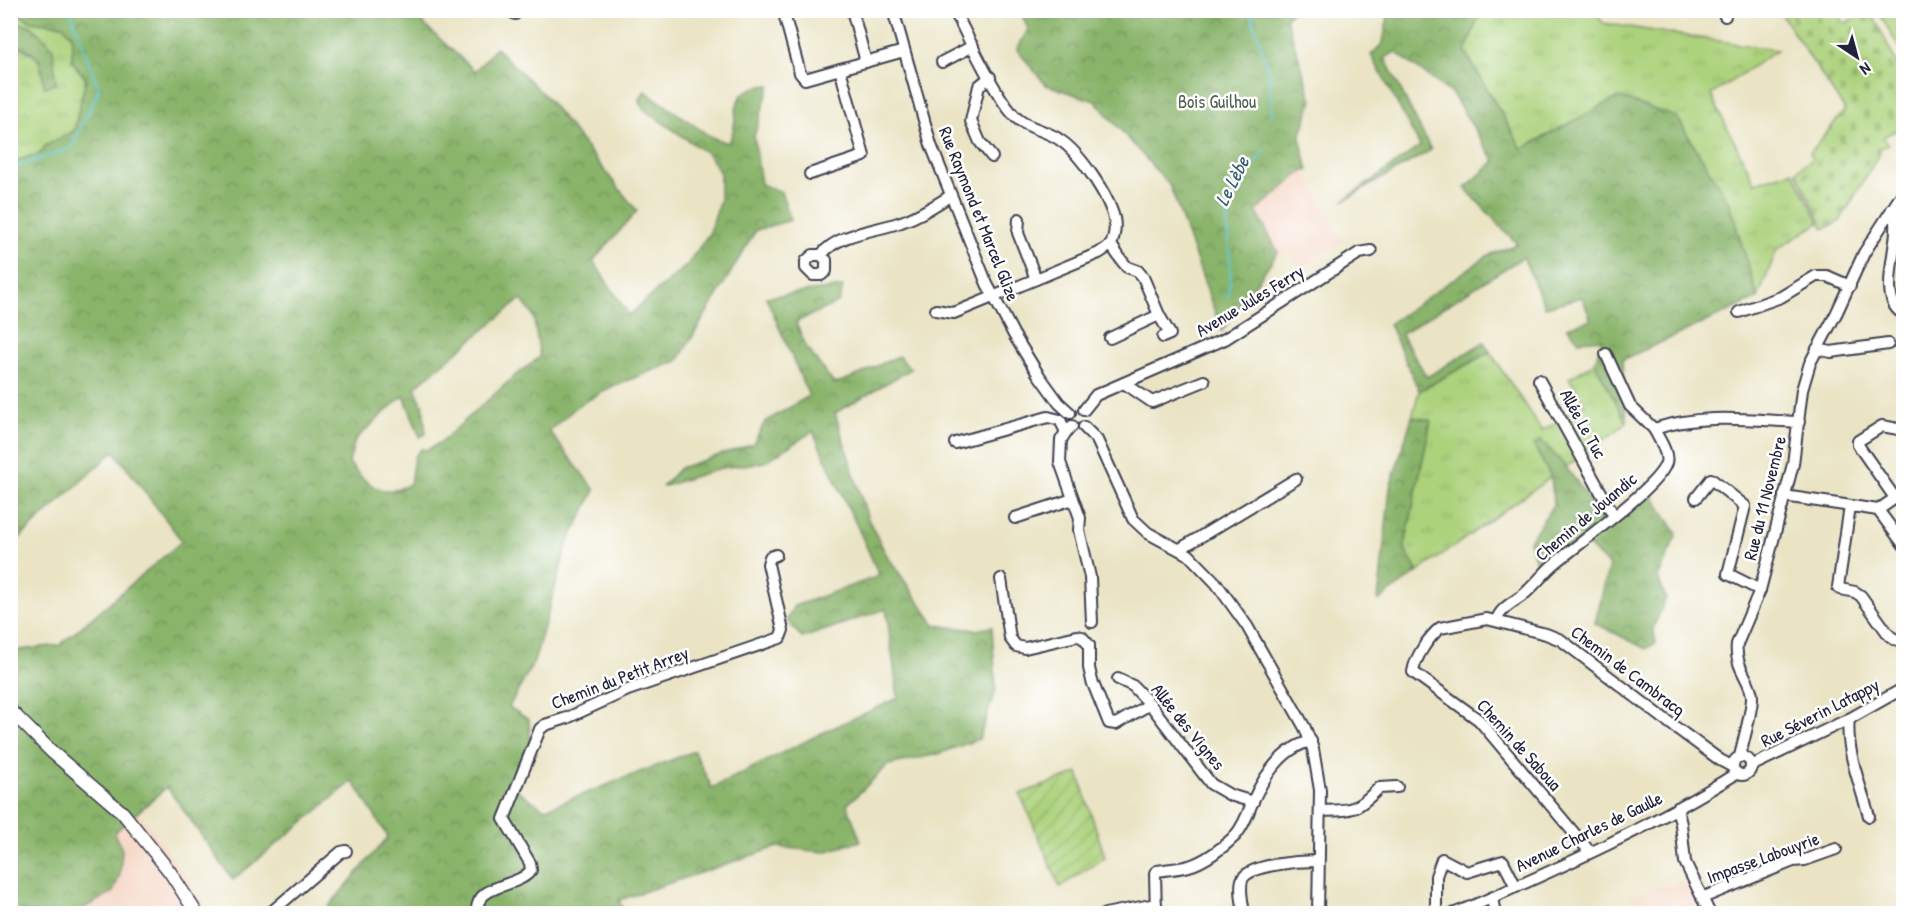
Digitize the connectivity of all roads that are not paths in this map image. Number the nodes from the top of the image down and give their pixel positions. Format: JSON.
{"nodes":[{"id":1,"x":783,"y":10,"type":"edge"},
{"id":2,"x":852,"y":10,"type":"edge"},
{"id":3,"x":893,"y":10,"type":"edge"},
{"id":4,"x":954,"y":10,"type":"edge"},
{"id":5,"x":973,"y":46,"type":"junction"},
{"id":6,"x":904,"y":51,"type":"junction"},
{"id":7,"x":866,"y":62,"type":"junction"},
{"id":8,"x":942,"y":62,"type":"dead end"},
{"id":9,"x":840,"y":69,"type":"junction"},
{"id":10,"x":990,"y":77,"type":"junction"},
{"id":11,"x":992,"y":158,"type":"dead end"},
{"id":12,"x":810,"y":174,"type":"dead end"},
{"id":13,"x":1904,"y":191,"type":"edge"},
{"id":14,"x":950,"y":196,"type":"junction"},
{"id":15,"x":1893,"y":208,"type":"junction"},
{"id":16,"x":1019,"y":219,"type":"dead end"},
{"id":17,"x":1111,"y":245,"type":"junction"},
{"id":18,"x":1371,"y":251,"type":"dead end"},
{"id":19,"x":821,"y":255,"type":"dead end"},
{"id":20,"x":1036,"y":279,"type":"junction"},
{"id":21,"x":1850,"y":286,"type":"junction"},
{"id":22,"x":992,"y":296,"type":"junction"},
{"id":23,"x":936,"y":310,"type":"dead end"},
{"id":24,"x":1739,"y":312,"type":"dead end"},
{"id":25,"x":1904,"y":314,"type":"edge"},
{"id":26,"x":1159,"y":315,"type":"junction"},
{"id":27,"x":1163,"y":337,"type":"dead end"},
{"id":28,"x":1110,"y":338,"type":"dead end"},
{"id":29,"x":1888,"y":344,"type":"dead end"},
{"id":30,"x":1817,"y":349,"type":"junction"},
{"id":31,"x":1606,"y":354,"type":"dead end"},
{"id":32,"x":1539,"y":380,"type":"dead end"},
{"id":33,"x":1204,"y":381,"type":"dead end"},
{"id":34,"x":1125,"y":383,"type":"junction"},
{"id":35,"x":1084,"y":410,"type":"junction"},
{"id":36,"x":1070,"y":413,"type":"junction"},
{"id":37,"x":1799,"y":422,"type":"junction"},
{"id":38,"x":1084,"y":427,"type":"junction"},
{"id":39,"x":1069,"y":429,"type":"junction"},
{"id":40,"x":1654,"y":429,"type":"junction"},
{"id":41,"x":1904,"y":430,"type":"edge"},
{"id":42,"x":955,"y":443,"type":"dead end"},
{"id":43,"x":1296,"y":479,"type":"dead end"},
{"id":44,"x":1899,"y":495,"type":"edge"},
{"id":45,"x":1784,"y":496,"type":"junction"},
{"id":46,"x":1696,"y":498,"type":"dead end"},
{"id":47,"x":1073,"y":500,"type":"junction"},
{"id":48,"x":1850,"y":506,"type":"junction"},
{"id":49,"x":1878,"y":510,"type":"junction"},
{"id":50,"x":1614,"y":516,"type":"junction"},
{"id":51,"x":1015,"y":518,"type":"dead end"},
{"id":52,"x":1904,"y":545,"type":"edge"},
{"id":53,"x":1180,"y":549,"type":"junction"},
{"id":54,"x":776,"y":555,"type":"dead end"},
{"id":55,"x":1001,"y":579,"type":"dead end"},
{"id":56,"x":1760,"y":590,"type":"junction"},
{"id":57,"x":1497,"y":620,"type":"junction"},
{"id":58,"x":1092,"y":622,"type":"dead end"},
{"id":59,"x":1904,"y":641,"type":"edge"},
{"id":60,"x":1413,"y":672,"type":"joint"},
{"id":61,"x":1118,"y":679,"type":"dead end"},
{"id":62,"x":1904,"y":688,"type":"edge"},
{"id":63,"x":1150,"y":704,"type":"junction"},
{"id":64,"x":10,"y":710,"type":"edge"},
{"id":65,"x":1849,"y":719,"type":"junction"},
{"id":66,"x":1311,"y":741,"type":"junction"},
{"id":67,"x":1740,"y":757,"type":"junction"},
{"id":68,"x":1751,"y":766,"type":"junction"},
{"id":69,"x":1735,"y":770,"type":"junction"},
{"id":70,"x":1397,"y":787,"type":"dead end"},
{"id":71,"x":1253,"y":802,"type":"junction"},
{"id":72,"x":1677,"y":808,"type":"junction"},
{"id":73,"x":1320,"y":812,"type":"junction"},
{"id":74,"x":1869,"y":816,"type":"dead end"},
{"id":75,"x":1836,"y":849,"type":"dead end"},
{"id":76,"x":346,"y":851,"type":"dead end"},
{"id":77,"x":1590,"y":852,"type":"junction"},
{"id":78,"x":1317,"y":861,"type":"junction"},
{"id":79,"x":1516,"y":887,"type":"junction"},
{"id":80,"x":1492,"y":898,"type":"junction"},
{"id":81,"x":1702,"y":898,"type":"junction"},
{"id":82,"x":1156,"y":909,"type":"edge"},
{"id":83,"x":197,"y":914,"type":"edge"},
{"id":84,"x":269,"y":914,"type":"edge"},
{"id":85,"x":477,"y":914,"type":"edge"},
{"id":86,"x":1105,"y":914,"type":"edge"},
{"id":87,"x":1244,"y":914,"type":"edge"},
{"id":88,"x":1318,"y":914,"type":"edge"},
{"id":89,"x":1436,"y":914,"type":"edge"},
{"id":90,"x":1453,"y":914,"type":"edge"},
{"id":91,"x":1495,"y":914,"type":"edge"},
{"id":92,"x":1710,"y":914,"type":"edge"}],
"edges":[{"from":1,"to":9,"type":"street"},
{"from":2,"to":7,"type":"street"},
{"from":3,"to":6,"type":"street","name":"Rue Raymond et Marcel Glize"},
{"from":4,"to":5,"type":"street"},
{"from":5,"to":8,"type":"street"},
{"from":5,"to":10,"type":"street"},
{"from":6,"to":7,"type":"street"},
{"from":6,"to":14,"type":"street","name":"Rue Raymond et Marcel Glize"},
{"from":7,"to":9,"type":"street"},
{"from":9,"to":12,"type":"street"},
{"from":10,"to":11,"type":"street"},
{"from":10,"to":17,"type":"street"},
{"from":13,"to":15,"type":"street","name":"Rue du 11 Novembre"},
{"from":14,"to":19,"type":"street"},
{"from":14,"to":22,"type":"street","name":"Rue Raymond et Marcel Glize"},
{"from":15,"to":21,"type":"street","name":"Rue du 11 Novembre"},
{"from":15,"to":25,"type":"street"},
{"from":16,"to":20,"type":"street"},
{"from":17,"to":20,"type":"street"},
{"from":17,"to":26,"type":"street"},
{"from":18,"to":34,"type":"street","name":"Avenue Jules Ferry"},
{"from":20,"to":22,"type":"street"},
{"from":21,"to":24,"type":"street"},
{"from":21,"to":30,"type":"street","name":"Rue du 11 Novembre"},
{"from":22,"to":23,"type":"street"},
{"from":22,"to":36,"type":"street","name":"Rue Raymond et Marcel Glize"},
{"from":26,"to":27,"type":"street"},
{"from":26,"to":28,"type":"street"},
{"from":29,"to":30,"type":"street"},
{"from":30,"to":37,"type":"street","name":"Rue du 11 Novembre"},
{"from":31,"to":40,"type":"street"},
{"from":32,"to":50,"type":"street","name":"Allée Le Tuc"},
{"from":33,"to":34,"type":"street"},
{"from":34,"to":35,"type":"street","name":"Avenue Jules Ferry"},
{"from":35,"to":36,"type":"street"},
{"from":35,"to":38,"type":"street"},
{"from":36,"to":39,"type":"street"},
{"from":37,"to":40,"type":"street"},
{"from":37,"to":45,"type":"street","name":"Rue du 11 Novembre"},
{"from":38,"to":39,"type":"street"},
{"from":38,"to":53,"type":"street"},
{"from":39,"to":42,"type":"street"},
{"from":39,"to":47,"type":"street"},
{"from":40,"to":50,"type":"street","name":"Chemin de Jouandic"},
{"from":41,"to":44,"type":"street"},
{"from":43,"to":53,"type":"street"},
{"from":44,"to":49,"type":"street"},
{"from":45,"to":48,"type":"street"},
{"from":45,"to":56,"type":"street","name":"Rue du 11 Novembre"},
{"from":46,"to":56,"type":"street"},
{"from":47,"to":51,"type":"street"},
{"from":47,"to":58,"type":"street"},
{"from":48,"to":49,"type":"street"},
{"from":48,"to":59,"type":"street"},
{"from":49,"to":52,"type":"street"},
{"from":50,"to":57,"type":"street","name":"Chemin de Jouandic"},
{"from":53,"to":66,"type":"street"},
{"from":54,"to":85,"type":"street","name":"Chemin du Petit Arrey"},
{"from":55,"to":63,"type":"street"},
{"from":56,"to":67,"type":"street","name":"Rue du 11 Novembre"},
{"from":57,"to":60,"type":"street","name":"Chemin de Cambracq"},
{"from":57,"to":69,"type":"street","name":"Chemin de Cambracq"},
{"from":60,"to":77,"type":"street","name":"Chemin de Saboua"},
{"from":61,"to":63,"type":"street","name":"Allée des Vignes"},
{"from":62,"to":65,"type":"street","name":"Rue Séverin Latappy"},
{"from":63,"to":71,"type":"street","name":"Allée des Vignes"},
{"from":64,"to":83,"type":"main road"},
{"from":65,"to":68,"type":"street","name":"Rue Séverin Latappy"},
{"from":65,"to":74,"type":"street"},
{"from":66,"to":71,"type":"street"},
{"from":66,"to":73,"type":"street"},
{"from":67,"to":68,"type":"street"},
{"from":67,"to":69,"type":"street"},
{"from":68,"to":69,"type":"street"},
{"from":69,"to":72,"type":"street","name":"Avenue Charles de Gaulle"},
{"from":70,"to":73,"type":"street"},
{"from":71,"to":82,"type":"street"},
{"from":72,"to":77,"type":"street","name":"Avenue Charles de Gaulle"},
{"from":72,"to":81,"type":"street"},
{"from":73,"to":78,"type":"street"},
{"from":75,"to":81,"type":"street","name":"Impasse Labouyrie"},
{"from":76,"to":84,"type":"street"},
{"from":77,"to":79,"type":"street","name":"Avenue Charles de Gaulle"},
{"from":78,"to":87,"type":"street"},
{"from":78,"to":88,"type":"street"},
{"from":79,"to":80,"type":"street","name":"Avenue Charles de Gaulle"},
{"from":79,"to":89,"type":"street"},
{"from":80,"to":90,"type":"street","name":"Avenue Charles de Gaulle"},
{"from":80,"to":91,"type":"street"},
{"from":81,"to":92,"type":"street"},
{"from":82,"to":86,"type":"street"}]}
